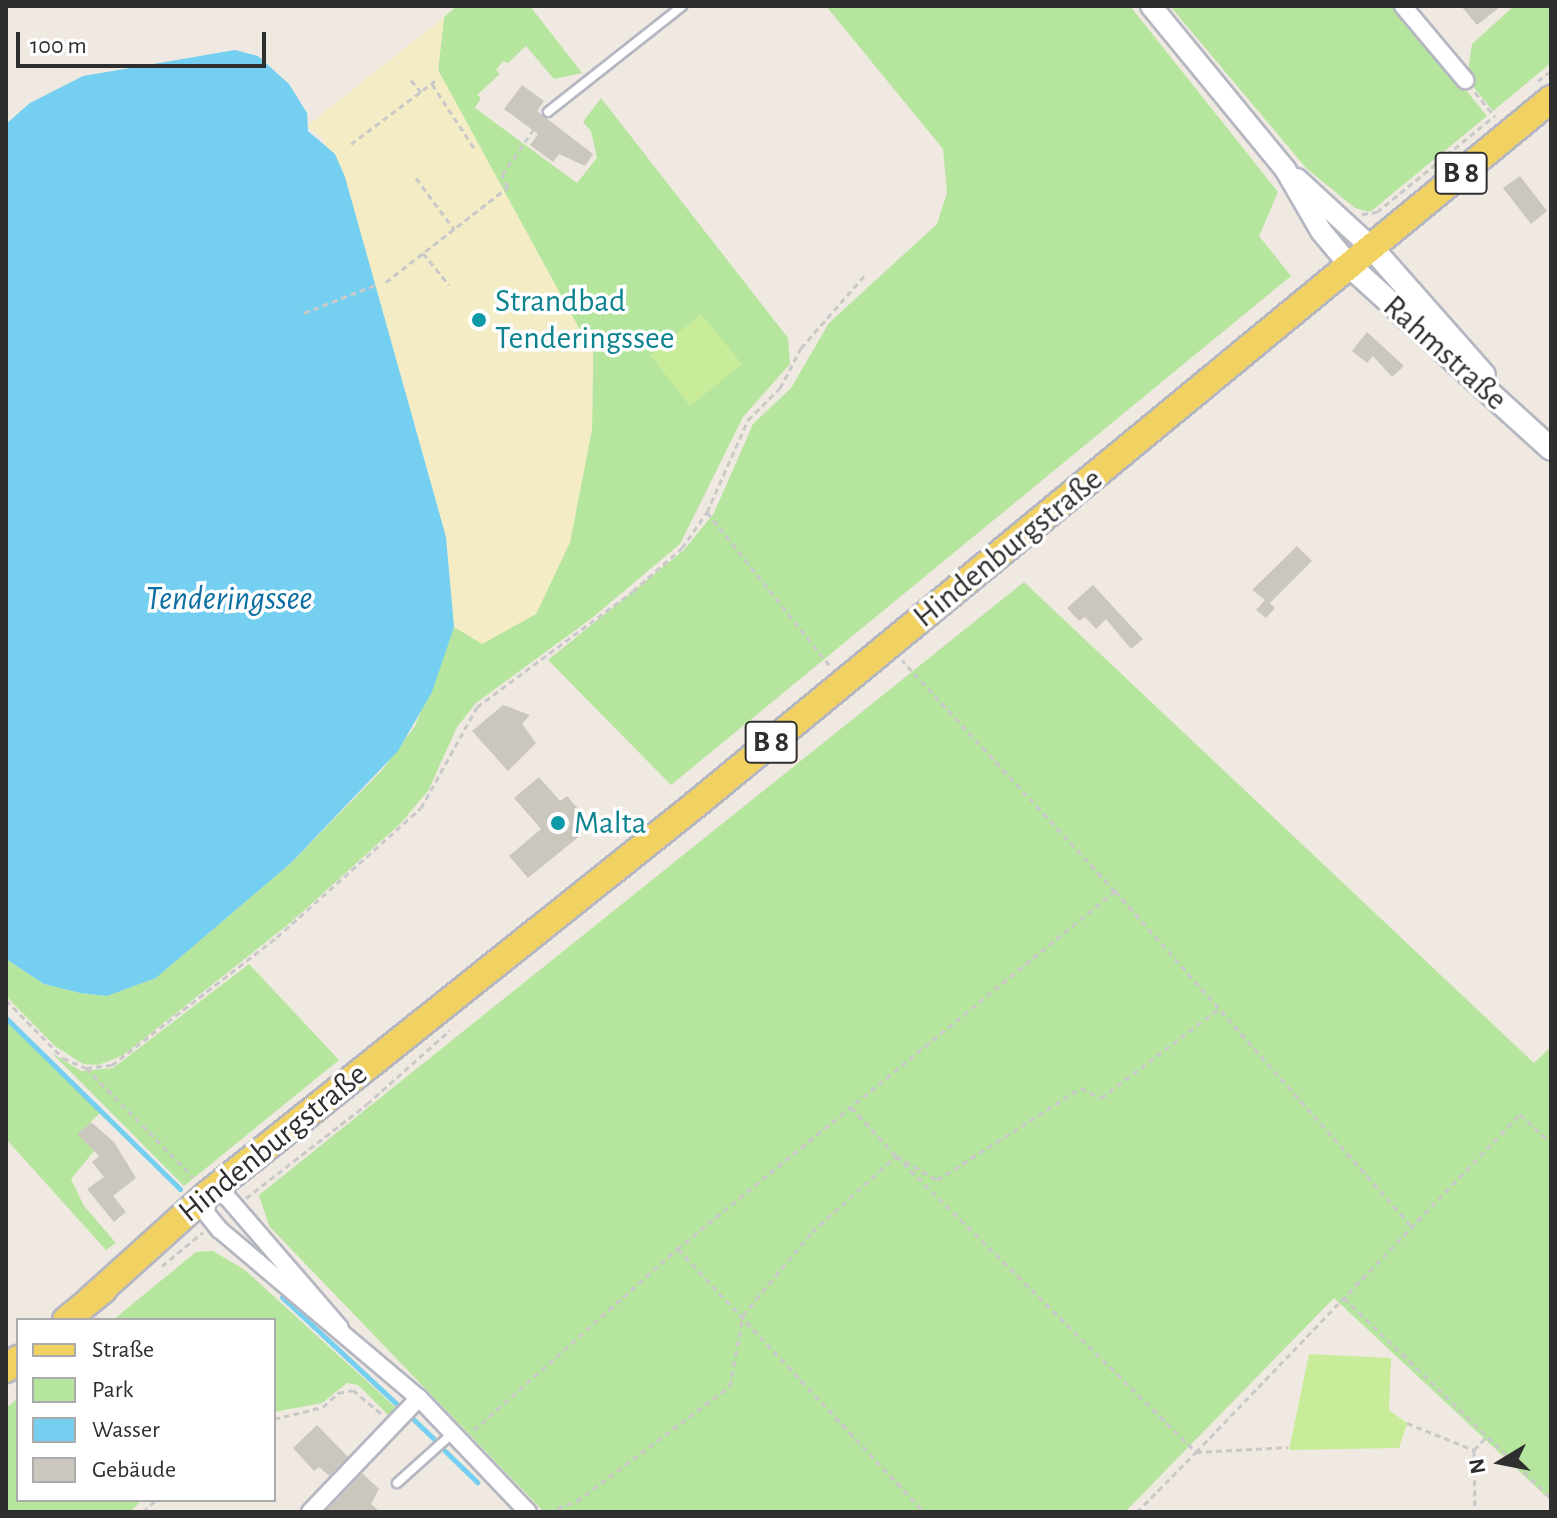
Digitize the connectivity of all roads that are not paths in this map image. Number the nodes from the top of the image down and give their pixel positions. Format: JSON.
{"nodes":[{"id":1,"x":682,"y":6,"type":"edge"},
{"id":2,"x":1151,"y":6,"type":"edge"},
{"id":3,"x":1403,"y":6,"type":"edge"},
{"id":4,"x":1465,"y":80,"type":"road end"},
{"id":5,"x":1551,"y":99,"type":"edge"},
{"id":6,"x":548,"y":112,"type":"road end"},
{"id":7,"x":1285,"y":169,"type":"junction"},
{"id":8,"x":1372,"y":248,"type":"junction"},
{"id":9,"x":1351,"y":267,"type":"junction"},
{"id":10,"x":1546,"y":444,"type":"edge"},
{"id":11,"x":214,"y":1200,"type":"junction"},
{"id":12,"x":68,"y":1318,"type":"edge"},
{"id":13,"x":340,"y":1328,"type":"junction"},
{"id":14,"x":419,"y":1398,"type":"junction"},
{"id":15,"x":458,"y":1437,"type":"junction"},
{"id":16,"x":397,"y":1483,"type":"dead end"},
{"id":17,"x":310,"y":1512,"type":"edge"},
{"id":18,"x":528,"y":1512,"type":"edge"}],
"edges":[{"from":1,"to":6,"type":"lane"},
{"from":2,"to":7,"type":"street"},
{"from":3,"to":4,"type":"street"},
{"from":5,"to":8,"type":"main road","name":"Hindenburgstraße","number":"B 8"},
{"from":7,"to":8,"type":"street"},
{"from":7,"to":9,"type":"street"},
{"from":8,"to":9,"type":"main road","name":"Hindenburgstraße","number":"B 8"},
{"from":8,"to":10,"type":"main road","name":"Rahmstraße"},
{"from":9,"to":10,"type":"main road","name":"Rahmstraße"},
{"from":9,"to":11,"type":"main road","name":"Hindenburgstraße","number":"B 8"},
{"from":11,"to":12,"type":"main road","name":"Hindenburgstraße","number":"B 8"},
{"from":11,"to":13,"type":"street"},
{"from":11,"to":13,"type":"street"},
{"from":13,"to":14,"type":"street"},
{"from":14,"to":15,"type":"street"},
{"from":14,"to":17,"type":"street"},
{"from":15,"to":16,"type":"lane"},
{"from":15,"to":18,"type":"street"}]}
